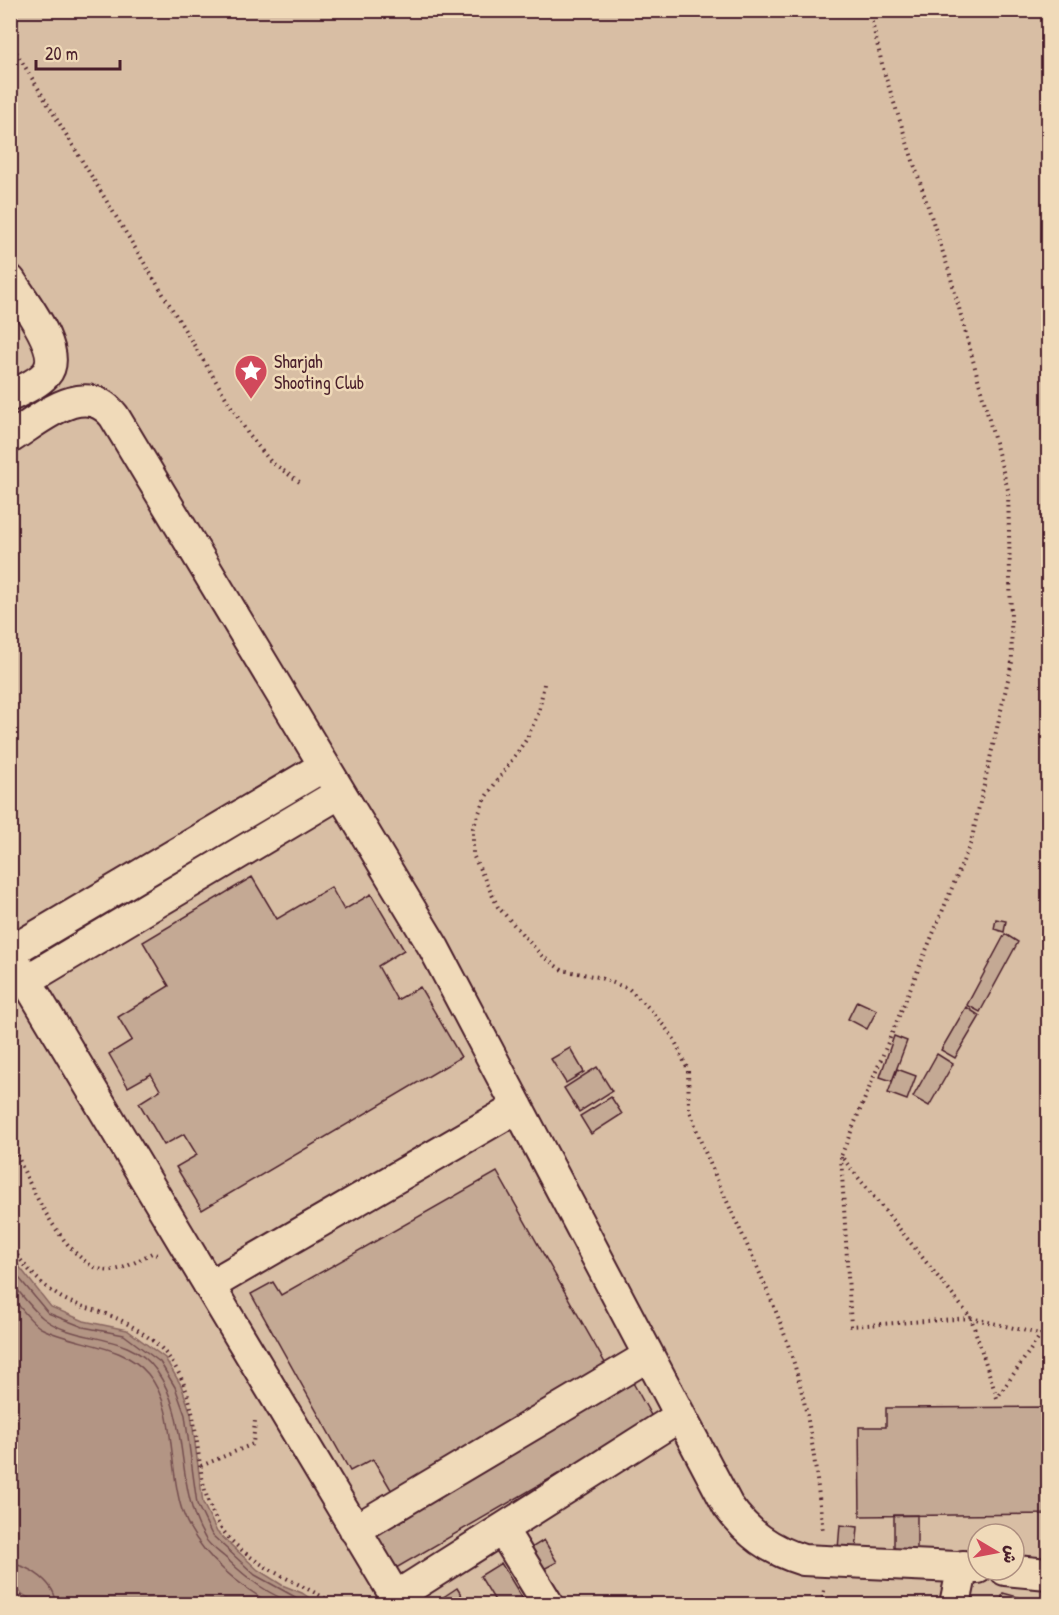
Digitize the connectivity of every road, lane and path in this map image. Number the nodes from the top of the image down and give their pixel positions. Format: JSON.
{"nodes":[{"id":1,"x":869,"y":10,"type":"edge"},
{"id":2,"x":10,"y":42,"type":"edge"},
{"id":3,"x":10,"y":280,"type":"edge"},
{"id":4,"x":10,"y":396,"type":"edge"},
{"id":5,"x":10,"y":438,"type":"edge"},
{"id":6,"x":301,"y":483,"type":"dead end"},
{"id":7,"x":544,"y":684,"type":"dead end"},
{"id":8,"x":324,"y":766,"type":"junction"},
{"id":9,"x":340,"y":793,"type":"junction"},
{"id":10,"x":10,"y":952,"type":"edge"},
{"id":11,"x":27,"y":980,"type":"junction"},
{"id":12,"x":518,"y":1107,"type":"junction"},
{"id":13,"x":10,"y":1132,"type":"edge"},
{"id":14,"x":841,"y":1156,"type":"junction"},
{"id":15,"x":10,"y":1246,"type":"edge"},
{"id":16,"x":160,"y":1255,"type":"dead end"},
{"id":17,"x":209,"y":1286,"type":"junction"},
{"id":18,"x":971,"y":1318,"type":"junction"},
{"id":19,"x":1042,"y":1333,"type":"junction"},
{"id":20,"x":1048,"y":1336,"type":"edge"},
{"id":21,"x":648,"y":1356,"type":"junction"},
{"id":22,"x":249,"y":1409,"type":"dead end"},
{"id":23,"x":680,"y":1416,"type":"junction"},
{"id":24,"x":201,"y":1466,"type":"junction"},
{"id":25,"x":502,"y":1529,"type":"junction"},
{"id":26,"x":355,"y":1530,"type":"junction"},
{"id":27,"x":827,"y":1562,"type":"junction"},
{"id":28,"x":966,"y":1567,"type":"edge"},
{"id":29,"x":1026,"y":1572,"type":"edge"},
{"id":30,"x":1048,"y":1574,"type":"edge"},
{"id":31,"x":966,"y":1579,"type":"edge"},
{"id":32,"x":10,"y":1590,"type":"edge"},
{"id":33,"x":397,"y":1601,"type":"edge"},
{"id":34,"x":27,"y":1605,"type":"edge"},
{"id":35,"x":335,"y":1605,"type":"edge"},
{"id":36,"x":548,"y":1605,"type":"edge"},
{"id":37,"x":955,"y":1605,"type":"edge"}],
"edges":[{"from":1,"to":14,"type":"path"},
{"from":2,"to":6,"type":"path"},
{"from":3,"to":4,"type":"lane"},
{"from":5,"to":8,"type":"lane"},
{"from":7,"to":27,"type":"path"},
{"from":8,"to":9,"type":"lane"},
{"from":8,"to":10,"type":"lane"},
{"from":9,"to":11,"type":"lane"},
{"from":9,"to":12,"type":"lane"},
{"from":10,"to":11,"type":"lane"},
{"from":11,"to":17,"type":"lane"},
{"from":12,"to":17,"type":"lane"},
{"from":12,"to":21,"type":"lane"},
{"from":13,"to":16,"type":"path"},
{"from":14,"to":18,"type":"path"},
{"from":14,"to":18,"type":"path"},
{"from":15,"to":24,"type":"path"},
{"from":17,"to":26,"type":"lane"},
{"from":18,"to":19,"type":"path"},
{"from":18,"to":19,"type":"path"},
{"from":19,"to":20,"type":"path"},
{"from":21,"to":23,"type":"lane"},
{"from":21,"to":26,"type":"lane"},
{"from":22,"to":24,"type":"path"},
{"from":23,"to":25,"type":"lane"},
{"from":23,"to":27,"type":"lane"},
{"from":24,"to":35,"type":"path"},
{"from":25,"to":33,"type":"lane"},
{"from":25,"to":36,"type":"lane"},
{"from":26,"to":33,"type":"lane"},
{"from":27,"to":28,"type":"lane"},
{"from":29,"to":30,"type":"lane"},
{"from":31,"to":37,"type":"lane"},
{"from":32,"to":34,"type":"path"}]}
